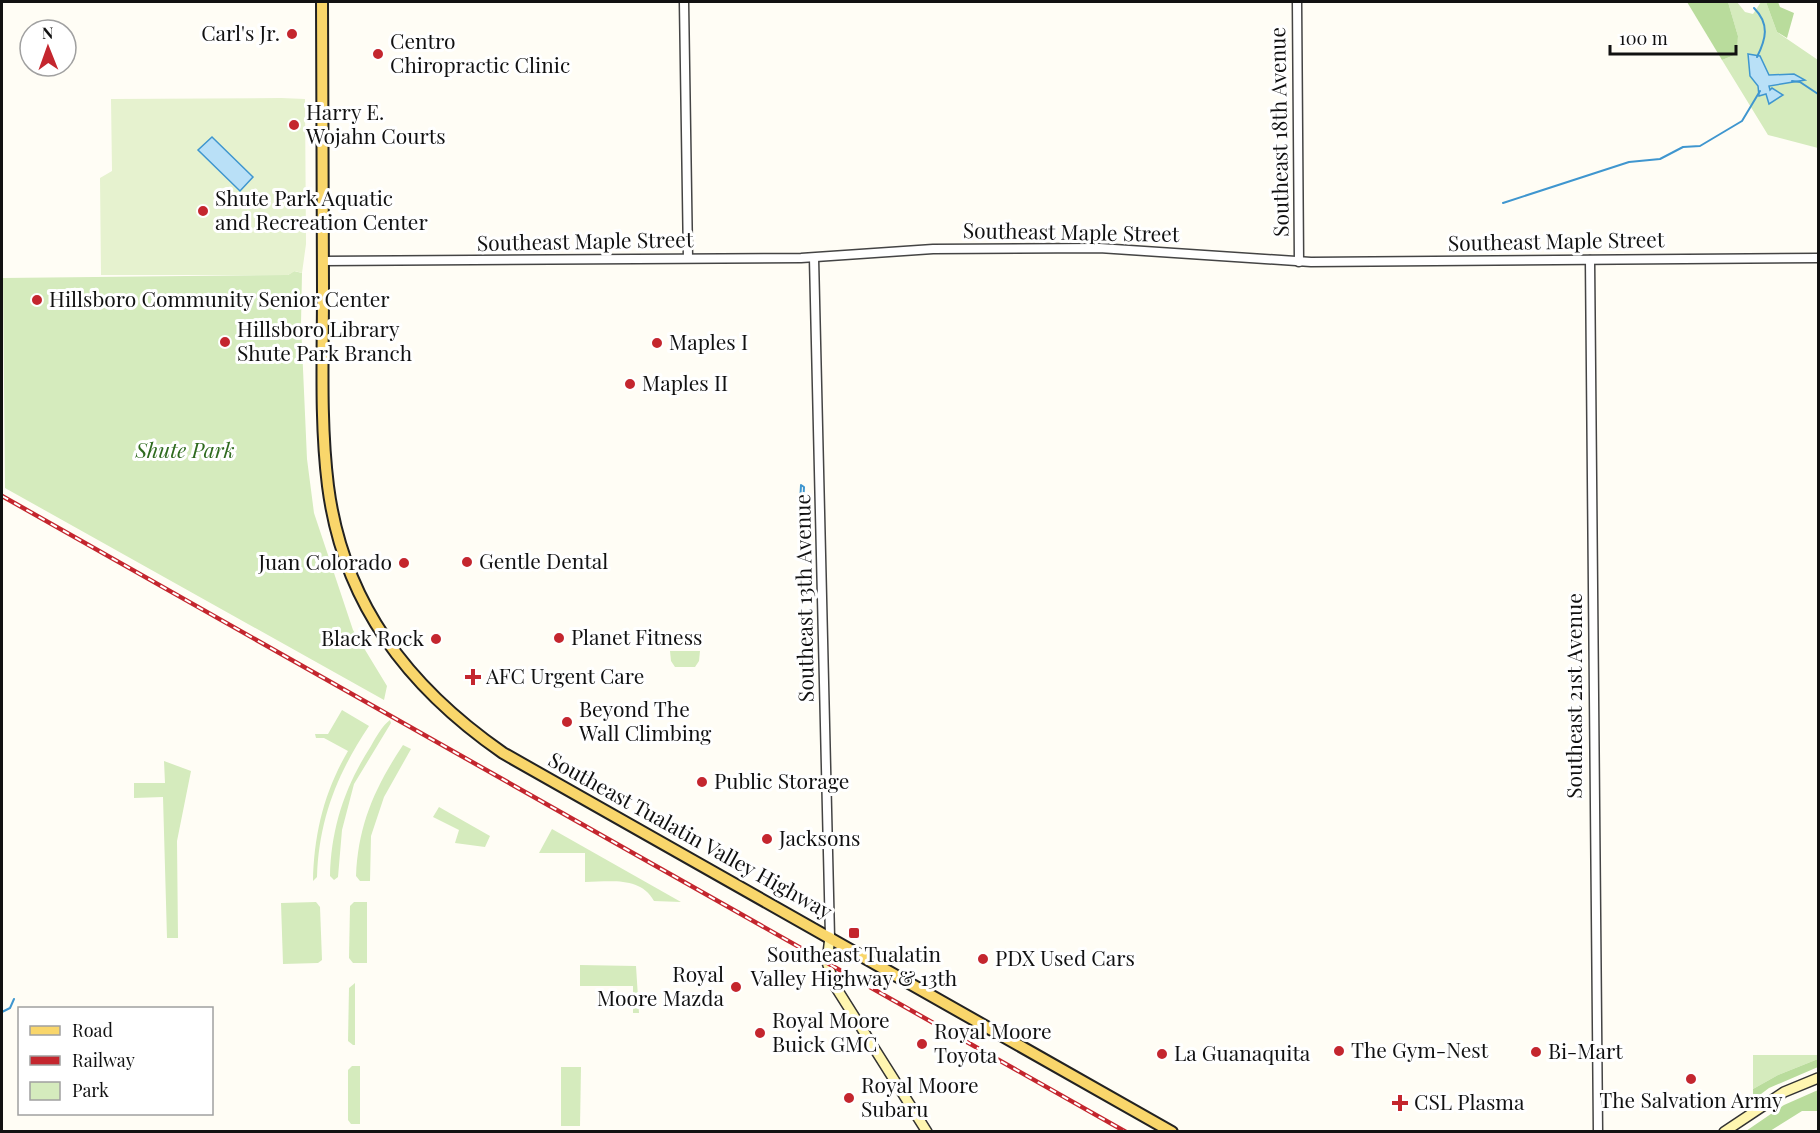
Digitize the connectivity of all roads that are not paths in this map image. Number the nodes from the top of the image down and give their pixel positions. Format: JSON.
{"nodes":[{"id":1,"x":322,"y":2,"type":"edge"},
{"id":2,"x":684,"y":2,"type":"edge"},
{"id":3,"x":1297,"y":2,"type":"edge"},
{"id":4,"x":688,"y":258,"type":"junction"},
{"id":5,"x":814,"y":258,"type":"junction"},
{"id":6,"x":1818,"y":258,"type":"edge"},
{"id":7,"x":1590,"y":260,"type":"junction"},
{"id":8,"x":323,"y":261,"type":"junction"},
{"id":9,"x":1299,"y":262,"type":"junction"},
{"id":10,"x":830,"y":937,"type":"junction"},
{"id":11,"x":1818,"y":1078,"type":"edge"},
{"id":12,"x":1736,"y":1128,"type":"edge"},
{"id":13,"x":927,"y":1131,"type":"edge"},
{"id":14,"x":1172,"y":1131,"type":"edge"},
{"id":15,"x":1598,"y":1131,"type":"edge"},
{"id":16,"x":1724,"y":1131,"type":"edge"}],
"edges":[{"from":1,"to":8,"type":"main road","name":"Southeast Tualatin Valley Highway"},
{"from":2,"to":4,"type":"street"},
{"from":3,"to":9,"type":"street","name":"Southeast 18th Avenue"},
{"from":4,"to":5,"type":"street","name":"Southeast Maple Street"},
{"from":4,"to":8,"type":"street","name":"Southeast Maple Street"},
{"from":5,"to":9,"type":"street","name":"Southeast Maple Street"},
{"from":5,"to":10,"type":"street","name":"Southeast 13th Avenue"},
{"from":6,"to":7,"type":"street","name":"Southeast Maple Street"},
{"from":7,"to":9,"type":"street","name":"Southeast Maple Street"},
{"from":7,"to":15,"type":"street","name":"Southeast 21st Avenue"},
{"from":8,"to":10,"type":"main road","name":"Southeast Tualatin Valley Highway"},
{"from":10,"to":13,"type":"main road"},
{"from":10,"to":14,"type":"main road","name":"Southeast Tualatin Valley Highway"},
{"from":11,"to":12,"type":"main road"},
{"from":12,"to":16,"type":"main road"}]}
